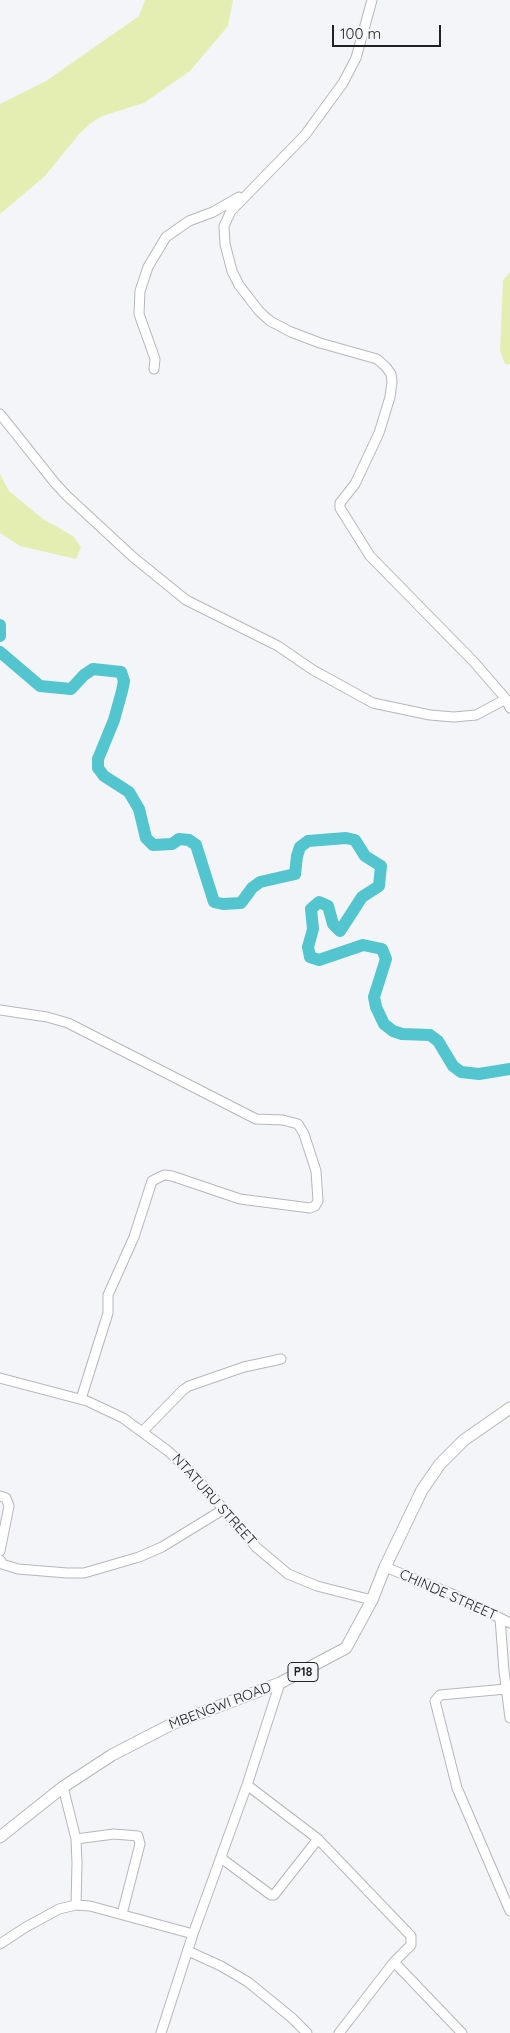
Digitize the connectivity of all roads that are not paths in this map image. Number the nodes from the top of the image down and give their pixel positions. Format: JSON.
{"nodes":[{"id":1,"x":372,"y":0,"type":"edge"},
{"id":2,"x":252,"y":189,"type":"junction"},
{"id":3,"x":154,"y":369,"type":"dead end"},
{"id":4,"x":0,"y":414,"type":"edge"},
{"id":5,"x":508,"y":704,"type":"edge"},
{"id":6,"x":0,"y":1010,"type":"edge"},
{"id":7,"x":281,"y":1359,"type":"dead end"},
{"id":8,"x":0,"y":1378,"type":"edge"},
{"id":9,"x":81,"y":1400,"type":"junction"},
{"id":10,"x":510,"y":1408,"type":"edge"},
{"id":11,"x":143,"y":1431,"type":"junction"},
{"id":12,"x":0,"y":1496,"type":"edge"},
{"id":13,"x":224,"y":1509,"type":"junction"},
{"id":14,"x":0,"y":1551,"type":"edge"},
{"id":15,"x":0,"y":1560,"type":"edge"},
{"id":16,"x":385,"y":1567,"type":"junction"},
{"id":17,"x":372,"y":1600,"type":"junction"},
{"id":18,"x":500,"y":1618,"type":"junction"},
{"id":19,"x":510,"y":1623,"type":"edge"},
{"id":20,"x":280,"y":1683,"type":"junction"},
{"id":21,"x":506,"y":1690,"type":"junction"},
{"id":22,"x":510,"y":1718,"type":"edge"},
{"id":23,"x":247,"y":1785,"type":"junction"},
{"id":24,"x":63,"y":1787,"type":"junction"},
{"id":25,"x":0,"y":1837,"type":"edge"},
{"id":26,"x":76,"y":1839,"type":"junction"},
{"id":27,"x":318,"y":1839,"type":"junction"},
{"id":28,"x":221,"y":1858,"type":"junction"},
{"id":29,"x":76,"y":1905,"type":"junction"},
{"id":30,"x":510,"y":1911,"type":"edge"},
{"id":31,"x":122,"y":1914,"type":"junction"},
{"id":32,"x":193,"y":1934,"type":"junction"},
{"id":33,"x":0,"y":1944,"type":"edge"},
{"id":34,"x":188,"y":1951,"type":"junction"},
{"id":35,"x":394,"y":1962,"type":"junction"},
{"id":36,"x":161,"y":2033,"type":"edge"},
{"id":37,"x":307,"y":2033,"type":"edge"},
{"id":38,"x":339,"y":2033,"type":"edge"},
{"id":39,"x":462,"y":2033,"type":"edge"}],
"edges":[{"from":1,"to":2,"type":"street"},
{"from":2,"to":3,"type":"street"},
{"from":2,"to":5,"type":"street"},
{"from":4,"to":5,"type":"street"},
{"from":6,"to":9,"type":"street"},
{"from":7,"to":11,"type":"street"},
{"from":8,"to":9,"type":"street","name":"NTATURU STREET"},
{"from":9,"to":11,"type":"street","name":"NTATURU STREET"},
{"from":10,"to":16,"type":"main road","name":"MBENGWI ROAD","number":"P18"},
{"from":11,"to":13,"type":"street","name":"NTATURU STREET"},
{"from":12,"to":14,"type":"street"},
{"from":13,"to":15,"type":"street"},
{"from":13,"to":17,"type":"street","name":"NTATURU STREET"},
{"from":16,"to":17,"type":"main road","name":"MBENGWI ROAD","number":"P18"},
{"from":16,"to":18,"type":"street","name":"CHINDE STREET"},
{"from":17,"to":20,"type":"main road","name":"MBENGWI ROAD","number":"P18"},
{"from":18,"to":19,"type":"street","name":"CHINDE STREET"},
{"from":18,"to":21,"type":"street"},
{"from":20,"to":23,"type":"street"},
{"from":20,"to":24,"type":"main road","name":"MBENGWI ROAD","number":"P18"},
{"from":21,"to":22,"type":"street"},
{"from":21,"to":30,"type":"street"},
{"from":23,"to":27,"type":"street"},
{"from":23,"to":28,"type":"street"},
{"from":24,"to":25,"type":"main road","name":"MBENGWI ROAD","number":"P18"},
{"from":24,"to":26,"type":"street"},
{"from":26,"to":29,"type":"street"},
{"from":26,"to":31,"type":"street"},
{"from":27,"to":28,"type":"street"},
{"from":27,"to":35,"type":"street"},
{"from":28,"to":32,"type":"street"},
{"from":29,"to":31,"type":"street"},
{"from":29,"to":33,"type":"street"},
{"from":31,"to":32,"type":"street"},
{"from":32,"to":34,"type":"street"},
{"from":34,"to":36,"type":"street"},
{"from":34,"to":37,"type":"street"},
{"from":35,"to":38,"type":"street"},
{"from":35,"to":39,"type":"street"}]}
